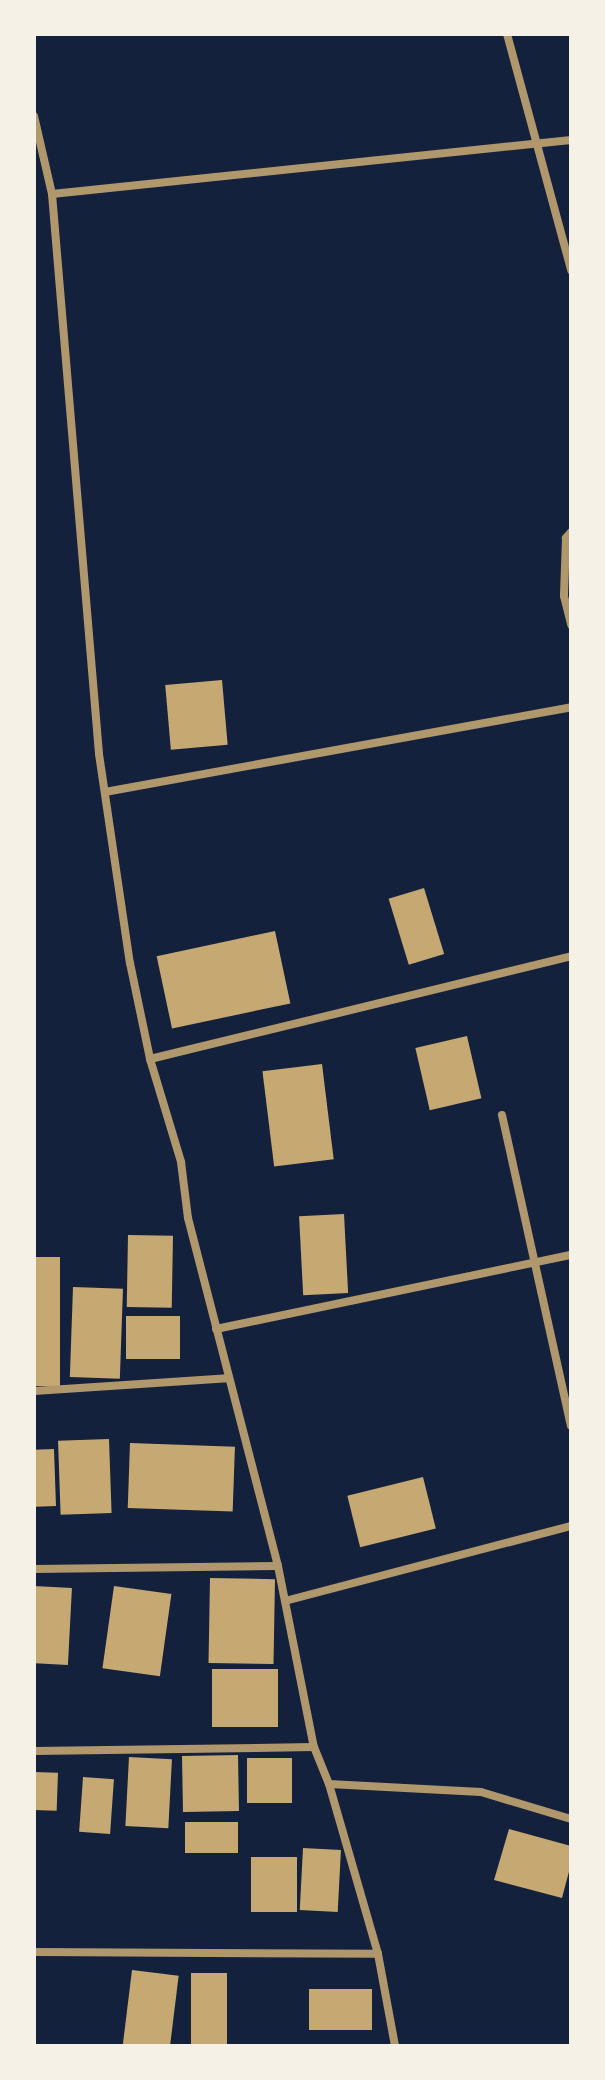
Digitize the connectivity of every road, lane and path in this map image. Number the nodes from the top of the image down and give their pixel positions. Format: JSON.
{"nodes":[{"id":1,"x":507,"y":34,"type":"edge"},
{"id":2,"x":34,"y":116,"type":"edge"},
{"id":3,"x":571,"y":140,"type":"edge"},
{"id":4,"x":538,"y":144,"type":"junction"},
{"id":5,"x":52,"y":194,"type":"junction"},
{"id":6,"x":571,"y":270,"type":"edge"},
{"id":7,"x":571,"y":532,"type":"edge"},
{"id":8,"x":571,"y":625,"type":"edge"},
{"id":9,"x":571,"y":707,"type":"edge"},
{"id":10,"x":105,"y":792,"type":"junction"},
{"id":11,"x":571,"y":956,"type":"edge"},
{"id":12,"x":150,"y":1059,"type":"junction"},
{"id":13,"x":502,"y":1115,"type":"dead end"},
{"id":14,"x":571,"y":1255,"type":"edge"},
{"id":15,"x":533,"y":1264,"type":"junction"},
{"id":16,"x":216,"y":1329,"type":"junction"},
{"id":17,"x":228,"y":1378,"type":"junction"},
{"id":18,"x":34,"y":1391,"type":"edge"},
{"id":19,"x":571,"y":1425,"type":"edge"},
{"id":20,"x":571,"y":1526,"type":"edge"},
{"id":21,"x":278,"y":1566,"type":"junction"},
{"id":22,"x":34,"y":1569,"type":"edge"},
{"id":23,"x":285,"y":1601,"type":"junction"},
{"id":24,"x":314,"y":1747,"type":"junction"},
{"id":25,"x":34,"y":1751,"type":"edge"},
{"id":26,"x":329,"y":1784,"type":"junction"},
{"id":27,"x":571,"y":1819,"type":"edge"},
{"id":28,"x":34,"y":1952,"type":"edge"},
{"id":29,"x":378,"y":1954,"type":"junction"},
{"id":30,"x":395,"y":2046,"type":"edge"}],
"edges":[{"from":1,"to":4,"type":"street"},
{"from":2,"to":5,"type":"street"},
{"from":3,"to":4,"type":"street"},
{"from":4,"to":5,"type":"street"},
{"from":4,"to":6,"type":"street"},
{"from":5,"to":10,"type":"street"},
{"from":7,"to":8,"type":"street"},
{"from":9,"to":10,"type":"street"},
{"from":10,"to":12,"type":"street"},
{"from":11,"to":12,"type":"street"},
{"from":12,"to":16,"type":"street"},
{"from":13,"to":15,"type":"street"},
{"from":14,"to":15,"type":"street"},
{"from":15,"to":16,"type":"street"},
{"from":15,"to":19,"type":"street"},
{"from":16,"to":17,"type":"street"},
{"from":17,"to":18,"type":"street"},
{"from":17,"to":21,"type":"street"},
{"from":20,"to":23,"type":"street"},
{"from":21,"to":22,"type":"street"},
{"from":21,"to":23,"type":"street"},
{"from":23,"to":24,"type":"street"},
{"from":24,"to":25,"type":"street"},
{"from":24,"to":26,"type":"street"},
{"from":26,"to":27,"type":"street"},
{"from":26,"to":29,"type":"street"},
{"from":28,"to":29,"type":"street"},
{"from":29,"to":30,"type":"street"}]}
